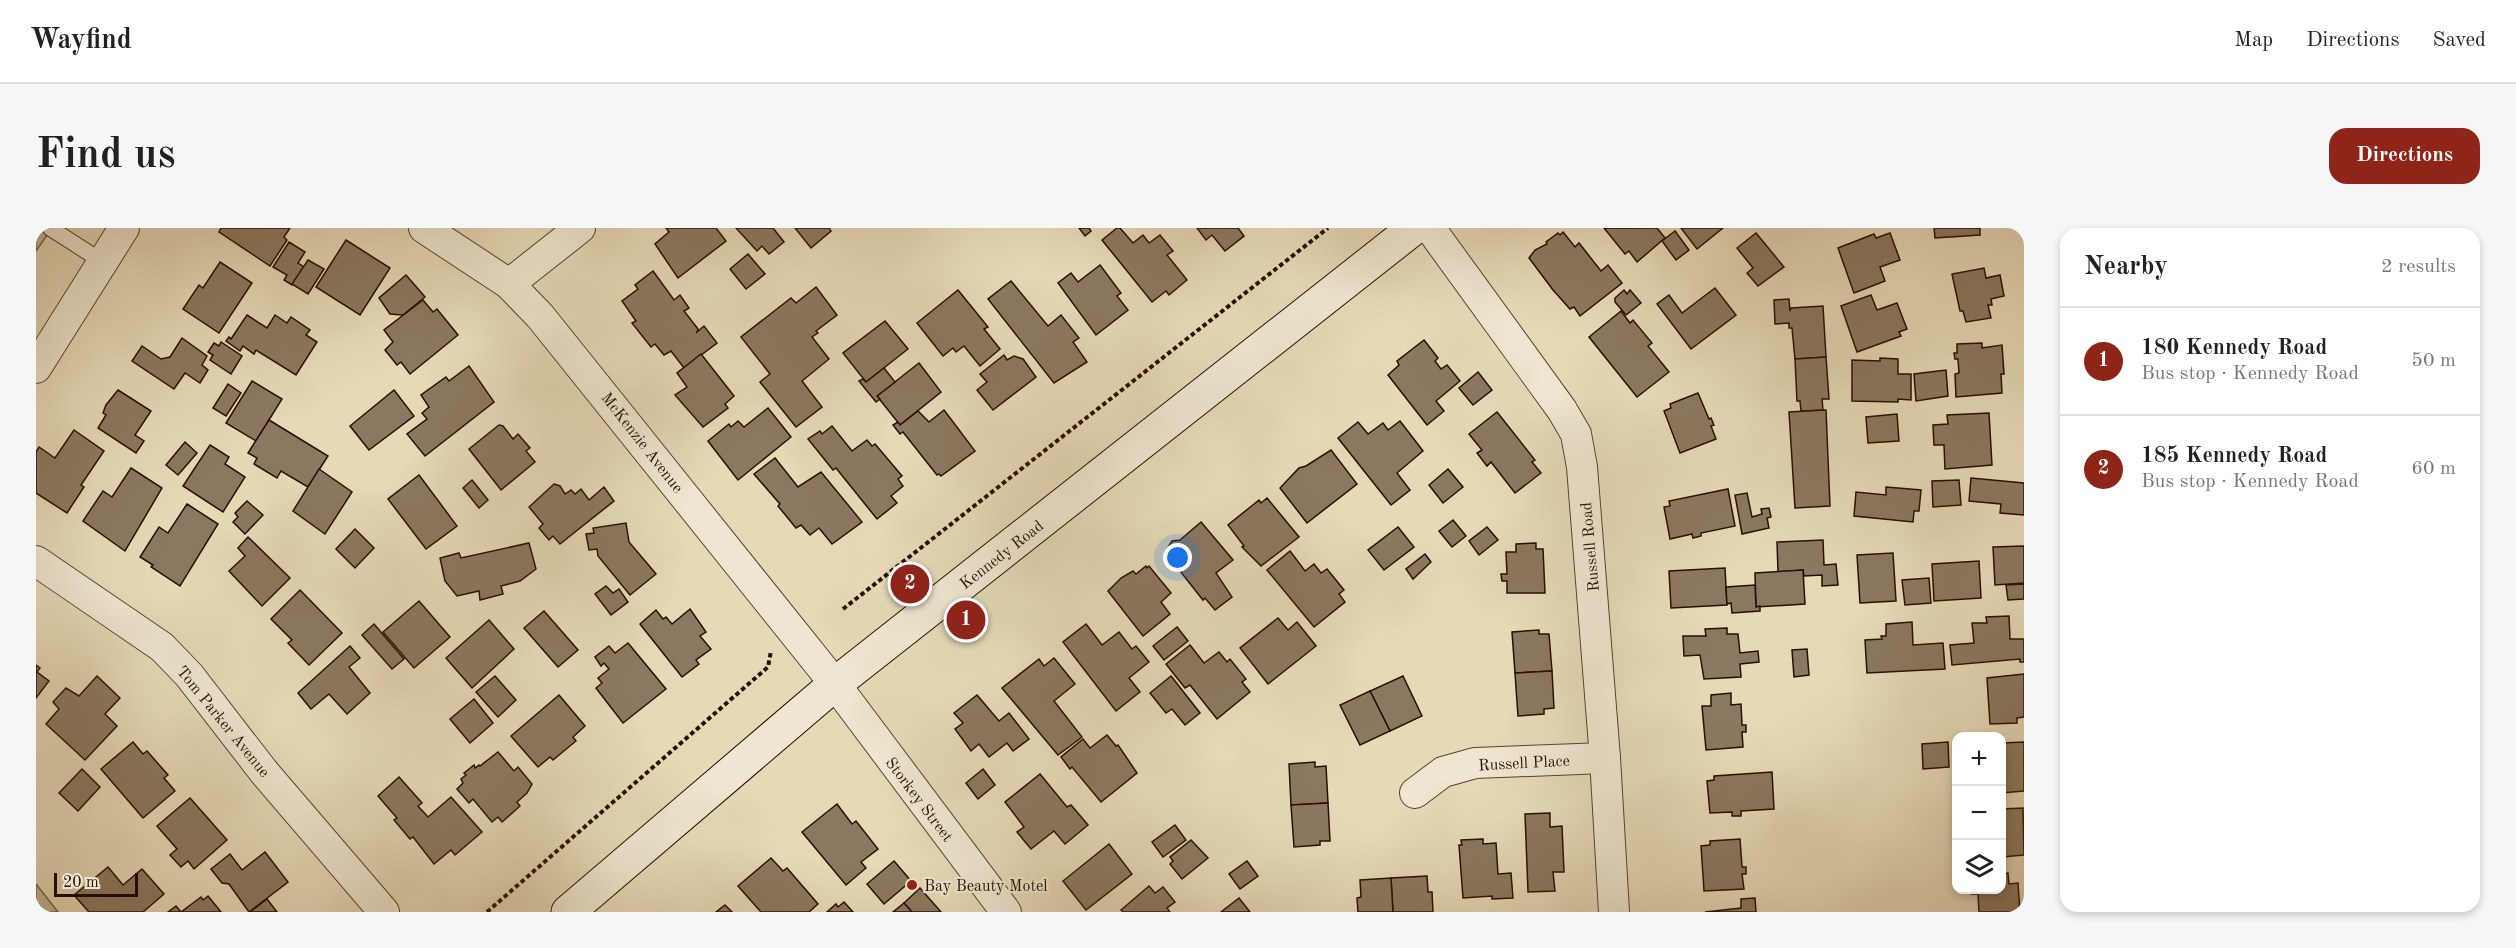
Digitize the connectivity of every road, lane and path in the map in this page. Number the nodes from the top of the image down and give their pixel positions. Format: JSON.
{"nodes":[{"id":1,"x":50,"y":228,"type":"edge"},
{"id":2,"x":124,"y":228,"type":"edge"},
{"id":3,"x":424,"y":228,"type":"edge"},
{"id":4,"x":580,"y":228,"type":"edge"},
{"id":5,"x":1328,"y":228,"type":"edge"},
{"id":6,"x":1414,"y":228,"type":"edge"},
{"id":7,"x":1430,"y":228,"type":"edge"},
{"id":8,"x":103,"y":262,"type":"junction"},
{"id":9,"x":509,"y":284,"type":"junction"},
{"id":10,"x":36,"y":368,"type":"edge"},
{"id":11,"x":36,"y":561,"type":"edge"},
{"id":12,"x":843,"y":609,"type":"dead end"},
{"id":13,"x":777,"y":645,"type":"dead end"},
{"id":14,"x":835,"y":684,"type":"junction"},
{"id":15,"x":1605,"y":758,"type":"junction"},
{"id":16,"x":1415,"y":793,"type":"dead end"},
{"id":17,"x":384,"y":912,"type":"edge"},
{"id":18,"x":487,"y":912,"type":"edge"},
{"id":19,"x":568,"y":912,"type":"edge"},
{"id":20,"x":1006,"y":912,"type":"edge"},
{"id":21,"x":1614,"y":912,"type":"edge"}],
"edges":[{"from":1,"to":8,"type":"lane"},
{"from":2,"to":8,"type":"street"},
{"from":3,"to":9,"type":"street","name":"McKenzie Avenue"},
{"from":4,"to":9,"type":"street"},
{"from":5,"to":12,"type":"path"},
{"from":6,"to":14,"type":"main road","name":"Kennedy Road"},
{"from":7,"to":15,"type":"street","name":"Russell Road"},
{"from":8,"to":10,"type":"street"},
{"from":9,"to":14,"type":"street","name":"McKenzie Avenue"},
{"from":11,"to":17,"type":"street","name":"Tom Parker Avenue"},
{"from":13,"to":18,"type":"path"},
{"from":14,"to":19,"type":"main road","name":"Kennedy Road"},
{"from":14,"to":20,"type":"street","name":"Storkey Street"},
{"from":15,"to":16,"type":"street","name":"Russell Place"},
{"from":15,"to":21,"type":"street","name":"Russell Road"}]}
